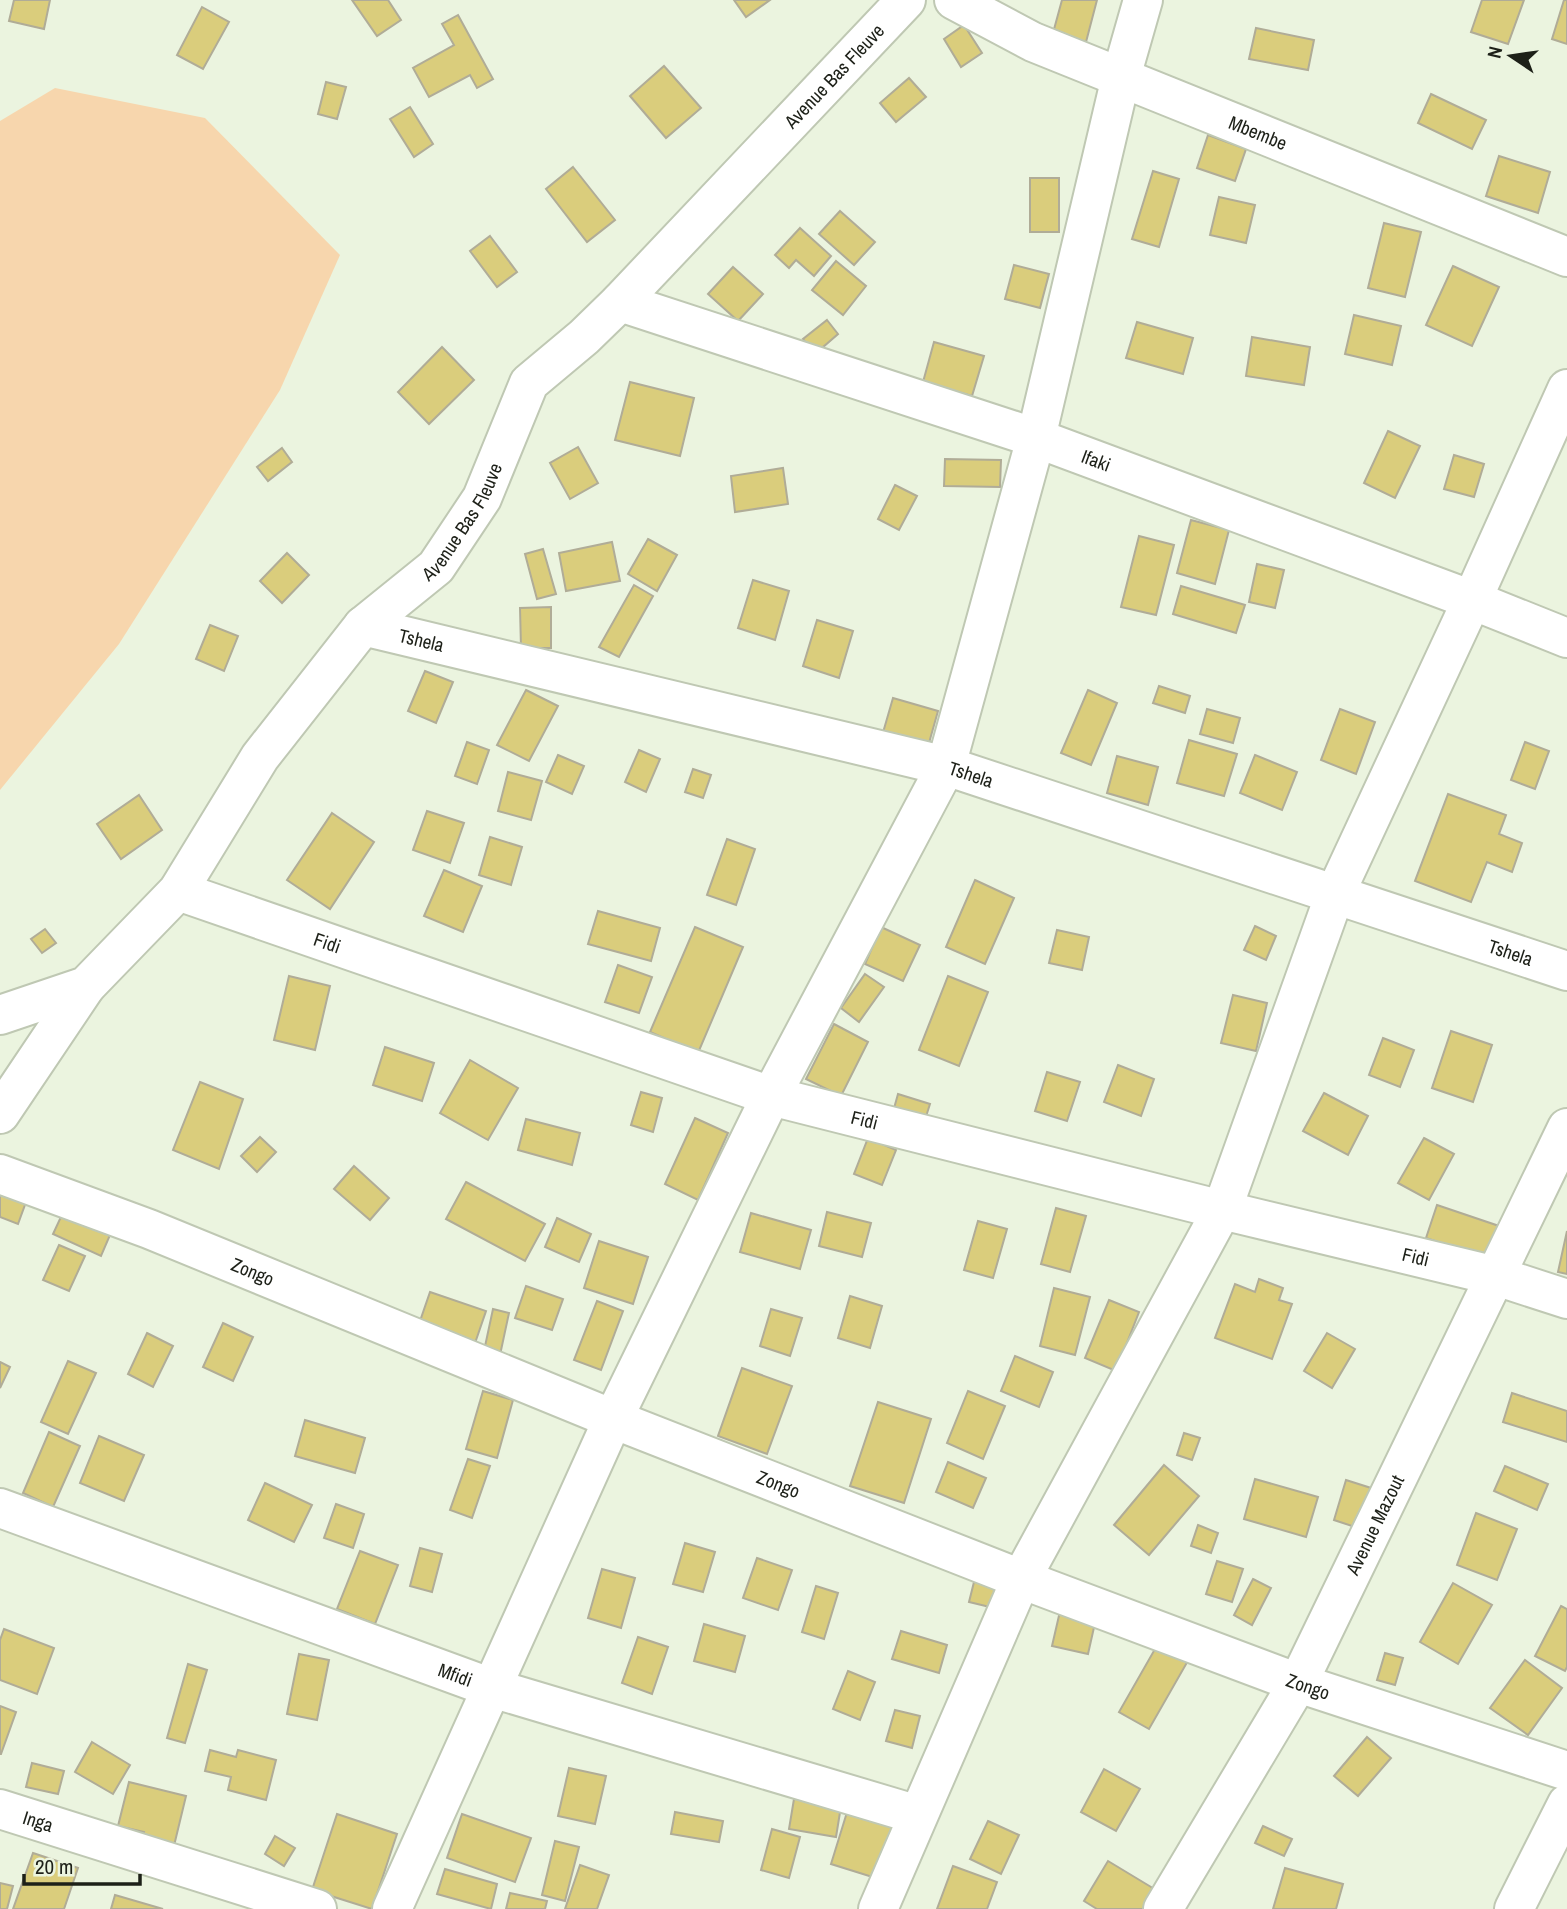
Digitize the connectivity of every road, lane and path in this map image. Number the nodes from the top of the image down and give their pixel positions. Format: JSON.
{"nodes":[{"id":1,"x":906,"y":0,"type":"edge"},
{"id":2,"x":954,"y":0,"type":"edge"},
{"id":3,"x":1143,"y":0,"type":"edge"},
{"id":4,"x":1121,"y":77,"type":"junction"},
{"id":5,"x":1567,"y":257,"type":"edge"},
{"id":6,"x":620,"y":302,"type":"junction"},
{"id":7,"x":1567,"y":389,"type":"edge"},
{"id":8,"x":1036,"y":438,"type":"junction"},
{"id":9,"x":1472,"y":600,"type":"junction"},
{"id":10,"x":363,"y":626,"type":"junction"},
{"id":11,"x":1567,"y":638,"type":"edge"},
{"id":12,"x":946,"y":766,"type":"junction"},
{"id":13,"x":178,"y":891,"type":"junction"},
{"id":14,"x":1335,"y":894,"type":"junction"},
{"id":15,"x":1567,"y":971,"type":"edge"},
{"id":16,"x":86,"y":986,"type":"junction"},
{"id":17,"x":0,"y":1015,"type":"edge"},
{"id":18,"x":771,"y":1096,"type":"junction"},
{"id":19,"x":0,"y":1114,"type":"edge"},
{"id":20,"x":1567,"y":1128,"type":"edge"},
{"id":21,"x":0,"y":1174,"type":"edge"},
{"id":22,"x":1222,"y":1210,"type":"junction"},
{"id":23,"x":1496,"y":1276,"type":"junction"},
{"id":24,"x":1567,"y":1299,"type":"edge"},
{"id":25,"x":613,"y":1419,"type":"junction"},
{"id":26,"x":0,"y":1508,"type":"edge"},
{"id":27,"x":1021,"y":1579,"type":"junction"},
{"id":28,"x":1298,"y":1682,"type":"junction"},
{"id":29,"x":492,"y":1688,"type":"junction"},
{"id":30,"x":1567,"y":1771,"type":"edge"},
{"id":31,"x":1567,"y":1804,"type":"edge"},
{"id":32,"x":0,"y":1809,"type":"edge"},
{"id":33,"x":918,"y":1815,"type":"junction"},
{"id":34,"x":317,"y":1909,"type":"edge"},
{"id":35,"x":392,"y":1909,"type":"edge"},
{"id":36,"x":878,"y":1909,"type":"edge"},
{"id":37,"x":1163,"y":1909,"type":"edge"},
{"id":38,"x":1514,"y":1909,"type":"edge"}],
"edges":[{"from":1,"to":6,"type":"street","name":"Avenue Bas Fleuve"},
{"from":2,"to":4,"type":"street","name":"Mbembe"},
{"from":3,"to":4,"type":"street"},
{"from":4,"to":5,"type":"street","name":"Mbembe"},
{"from":4,"to":8,"type":"street"},
{"from":6,"to":8,"type":"street","name":"Ifaki"},
{"from":6,"to":10,"type":"street","name":"Avenue Bas Fleuve"},
{"from":7,"to":9,"type":"street"},
{"from":8,"to":9,"type":"street","name":"Ifaki"},
{"from":8,"to":12,"type":"street"},
{"from":9,"to":11,"type":"street","name":"Ifaki"},
{"from":9,"to":14,"type":"street"},
{"from":10,"to":12,"type":"street","name":"Tshela"},
{"from":10,"to":13,"type":"street","name":"Avenue Bas Fleuve"},
{"from":12,"to":14,"type":"street","name":"Tshela"},
{"from":12,"to":18,"type":"street"},
{"from":13,"to":16,"type":"street","name":"Avenue Bas Fleuve"},
{"from":13,"to":18,"type":"street","name":"Fidi"},
{"from":14,"to":15,"type":"street","name":"Tshela"},
{"from":14,"to":22,"type":"street"},
{"from":16,"to":17,"type":"street","name":"Avenue Bas Fleuve"},
{"from":16,"to":19,"type":"street"},
{"from":18,"to":22,"type":"street","name":"Fidi"},
{"from":18,"to":25,"type":"street"},
{"from":20,"to":23,"type":"street","name":"Avenue Mazout"},
{"from":21,"to":25,"type":"street","name":"Zongo"},
{"from":22,"to":23,"type":"street","name":"Fidi"},
{"from":22,"to":27,"type":"street"},
{"from":23,"to":24,"type":"street","name":"Fidi"},
{"from":23,"to":28,"type":"street","name":"Avenue Mazout"},
{"from":25,"to":27,"type":"street","name":"Zongo"},
{"from":25,"to":29,"type":"street"},
{"from":26,"to":29,"type":"street","name":"Mfidi"},
{"from":27,"to":28,"type":"street","name":"Zongo"},
{"from":27,"to":33,"type":"street"},
{"from":28,"to":30,"type":"street","name":"Zongo"},
{"from":28,"to":37,"type":"street","name":"Avenue Mazout"},
{"from":29,"to":33,"type":"street","name":"Mfidi"},
{"from":29,"to":35,"type":"street"},
{"from":31,"to":38,"type":"street"},
{"from":32,"to":34,"type":"street","name":"Inga"},
{"from":33,"to":36,"type":"street"}]}
